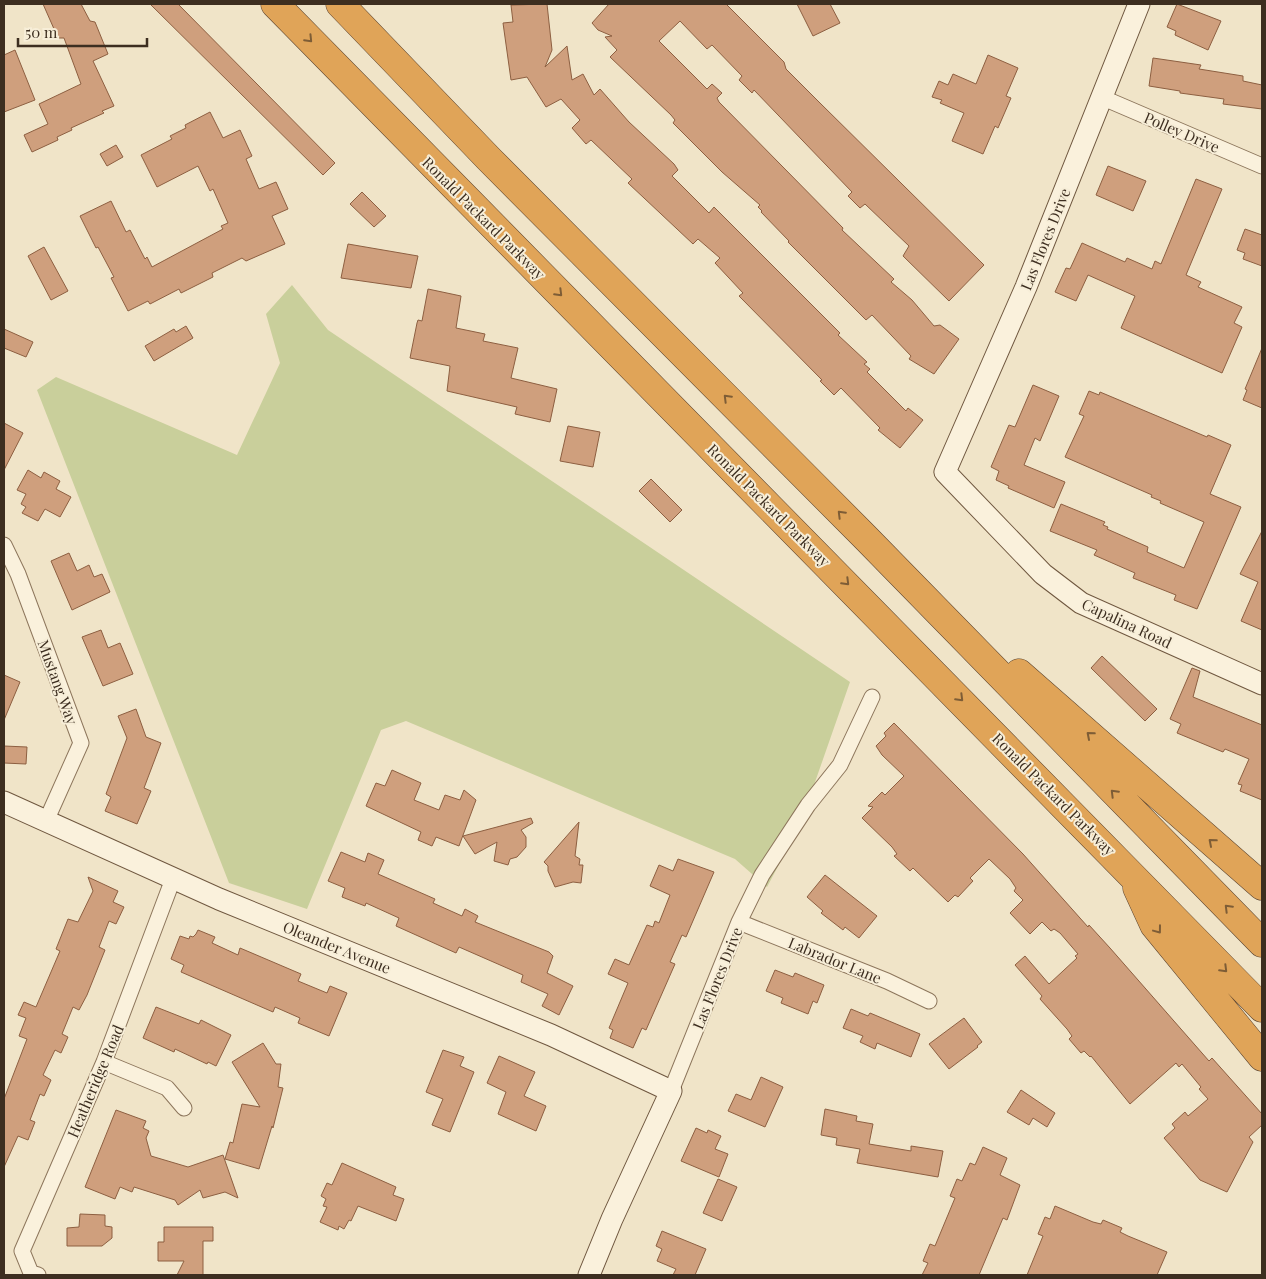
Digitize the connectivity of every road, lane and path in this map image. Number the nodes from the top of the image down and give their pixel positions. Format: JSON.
{"nodes":[{"id":1,"x":275,"y":4,"type":"edge"},
{"id":2,"x":340,"y":4,"type":"edge"},
{"id":3,"x":1139,"y":4,"type":"edge"},
{"id":4,"x":1102,"y":97,"type":"junction"},
{"id":5,"x":1262,"y":166,"type":"edge"},
{"id":6,"x":945,"y":472,"type":"joint"},
{"id":7,"x":865,"y":537,"type":"junction"},
{"id":8,"x":4,"y":545,"type":"edge"},
{"id":9,"x":1262,"y":684,"type":"edge"},
{"id":10,"x":872,"y":697,"type":"dead end"},
{"id":11,"x":4,"y":802,"type":"edge"},
{"id":12,"x":47,"y":819,"type":"junction"},
{"id":13,"x":1129,"y":870,"type":"junction"},
{"id":14,"x":174,"y":879,"type":"junction"},
{"id":15,"x":1262,"y":886,"type":"edge"},
{"id":16,"x":739,"y":922,"type":"junction"},
{"id":17,"x":1262,"y":943,"type":"edge"},
{"id":18,"x":929,"y":1001,"type":"dead end"},
{"id":19,"x":1262,"y":1008,"type":"edge"},
{"id":20,"x":1262,"y":1057,"type":"edge"},
{"id":21,"x":104,"y":1062,"type":"junction"},
{"id":22,"x":671,"y":1091,"type":"junction"},
{"id":23,"x":184,"y":1108,"type":"dead end"},
{"id":24,"x":38,"y":1275,"type":"edge"},
{"id":25,"x":589,"y":1275,"type":"edge"}],
"edges":[{"from":1,"to":13,"type":"highway","name":"Ronald Packard Parkway","one_way":true},
{"from":7,"to":2,"type":"highway","one_way":true},
{"from":3,"to":4,"type":"street","name":"Las Flores Drive"},
{"from":4,"to":5,"type":"street","name":"Polley Drive"},
{"from":4,"to":6,"type":"street","name":"Las Flores Drive"},
{"from":6,"to":9,"type":"street","name":"Capalina Road"},
{"from":15,"to":7,"type":"highway","one_way":true},
{"from":17,"to":7,"type":"highway","one_way":true},
{"from":8,"to":12,"type":"street","name":"Mustang Way"},
{"from":10,"to":16,"type":"street","name":"Las Flores Drive"},
{"from":11,"to":12,"type":"street","name":"Oleander Avenue"},
{"from":12,"to":14,"type":"street","name":"Oleander Avenue"},
{"from":13,"to":19,"type":"highway","name":"Ronald Packard Parkway","one_way":true},
{"from":13,"to":20,"type":"highway","one_way":true},
{"from":14,"to":21,"type":"street","name":"Heatheridge Road"},
{"from":14,"to":22,"type":"street","name":"Oleander Avenue"},
{"from":16,"to":18,"type":"street","name":"Labrador Lane"},
{"from":16,"to":22,"type":"street","name":"Las Flores Drive"},
{"from":21,"to":23,"type":"street"},
{"from":21,"to":24,"type":"street","name":"Heatheridge Road"},
{"from":22,"to":25,"type":"street","name":"Las Flores Drive"}]}
